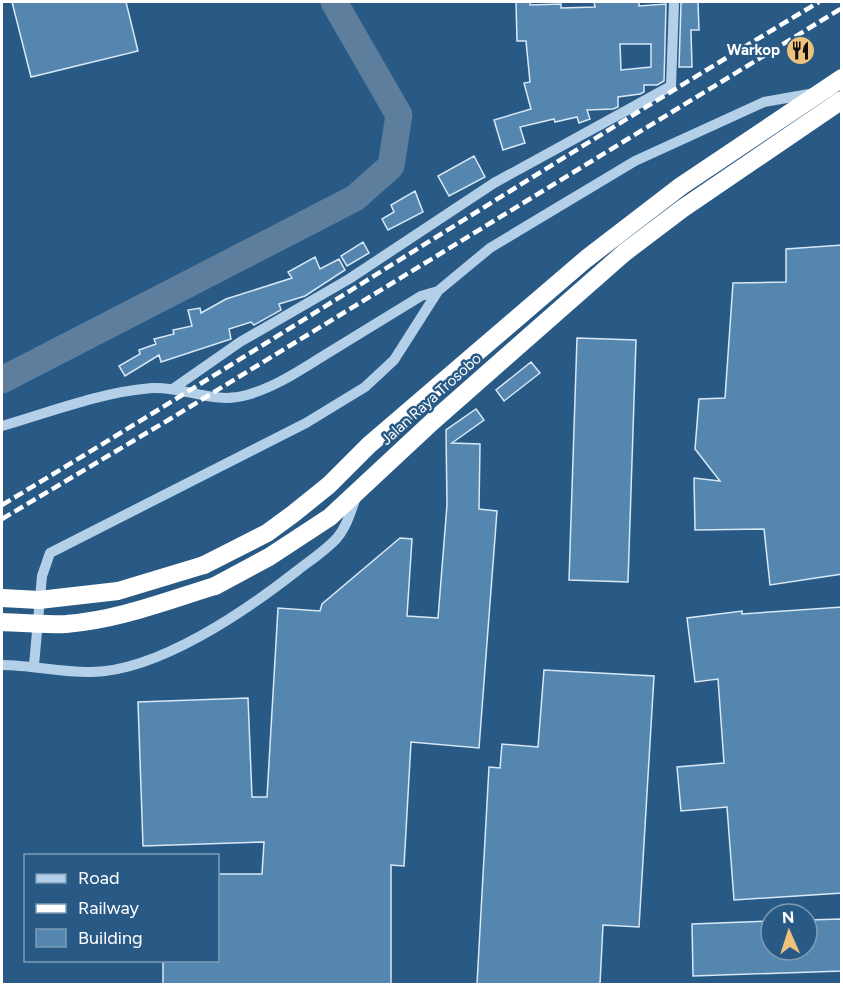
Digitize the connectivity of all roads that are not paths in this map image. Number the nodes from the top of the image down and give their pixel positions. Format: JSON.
{"nodes":[{"id":1,"x":674,"y":2,"type":"edge"},
{"id":2,"x":842,"y":78,"type":"edge"},
{"id":3,"x":817,"y":93,"type":"junction"},
{"id":4,"x":842,"y":100,"type":"edge"},
{"id":5,"x":438,"y":291,"type":"junction"},
{"id":6,"x":174,"y":388,"type":"junction"},
{"id":7,"x":2,"y":426,"type":"edge"},
{"id":8,"x":359,"y":490,"type":"junction"},
{"id":9,"x":2,"y":598,"type":"edge"},
{"id":10,"x":2,"y":622,"type":"edge"},
{"id":11,"x":2,"y":665,"type":"edge"},
{"id":12,"x":34,"y":665,"type":"junction"}],
"edges":[{"from":1,"to":6,"type":"street"},
{"from":2,"to":3,"type":"highway","name":"Jalan Raya Trosobo"},
{"from":3,"to":5,"type":"street"},
{"from":3,"to":9,"type":"highway","name":"Jalan Raya Trosobo","bridge":true},
{"from":4,"to":8,"type":"highway","name":"Jalan Raya Trosobo"},
{"from":5,"to":6,"type":"street"},
{"from":5,"to":12,"type":"street"},
{"from":6,"to":7,"type":"street"},
{"from":8,"to":10,"type":"highway","name":"Jalan Raya Trosobo","bridge":true},
{"from":8,"to":12,"type":"street"},
{"from":11,"to":12,"type":"street"}]}
